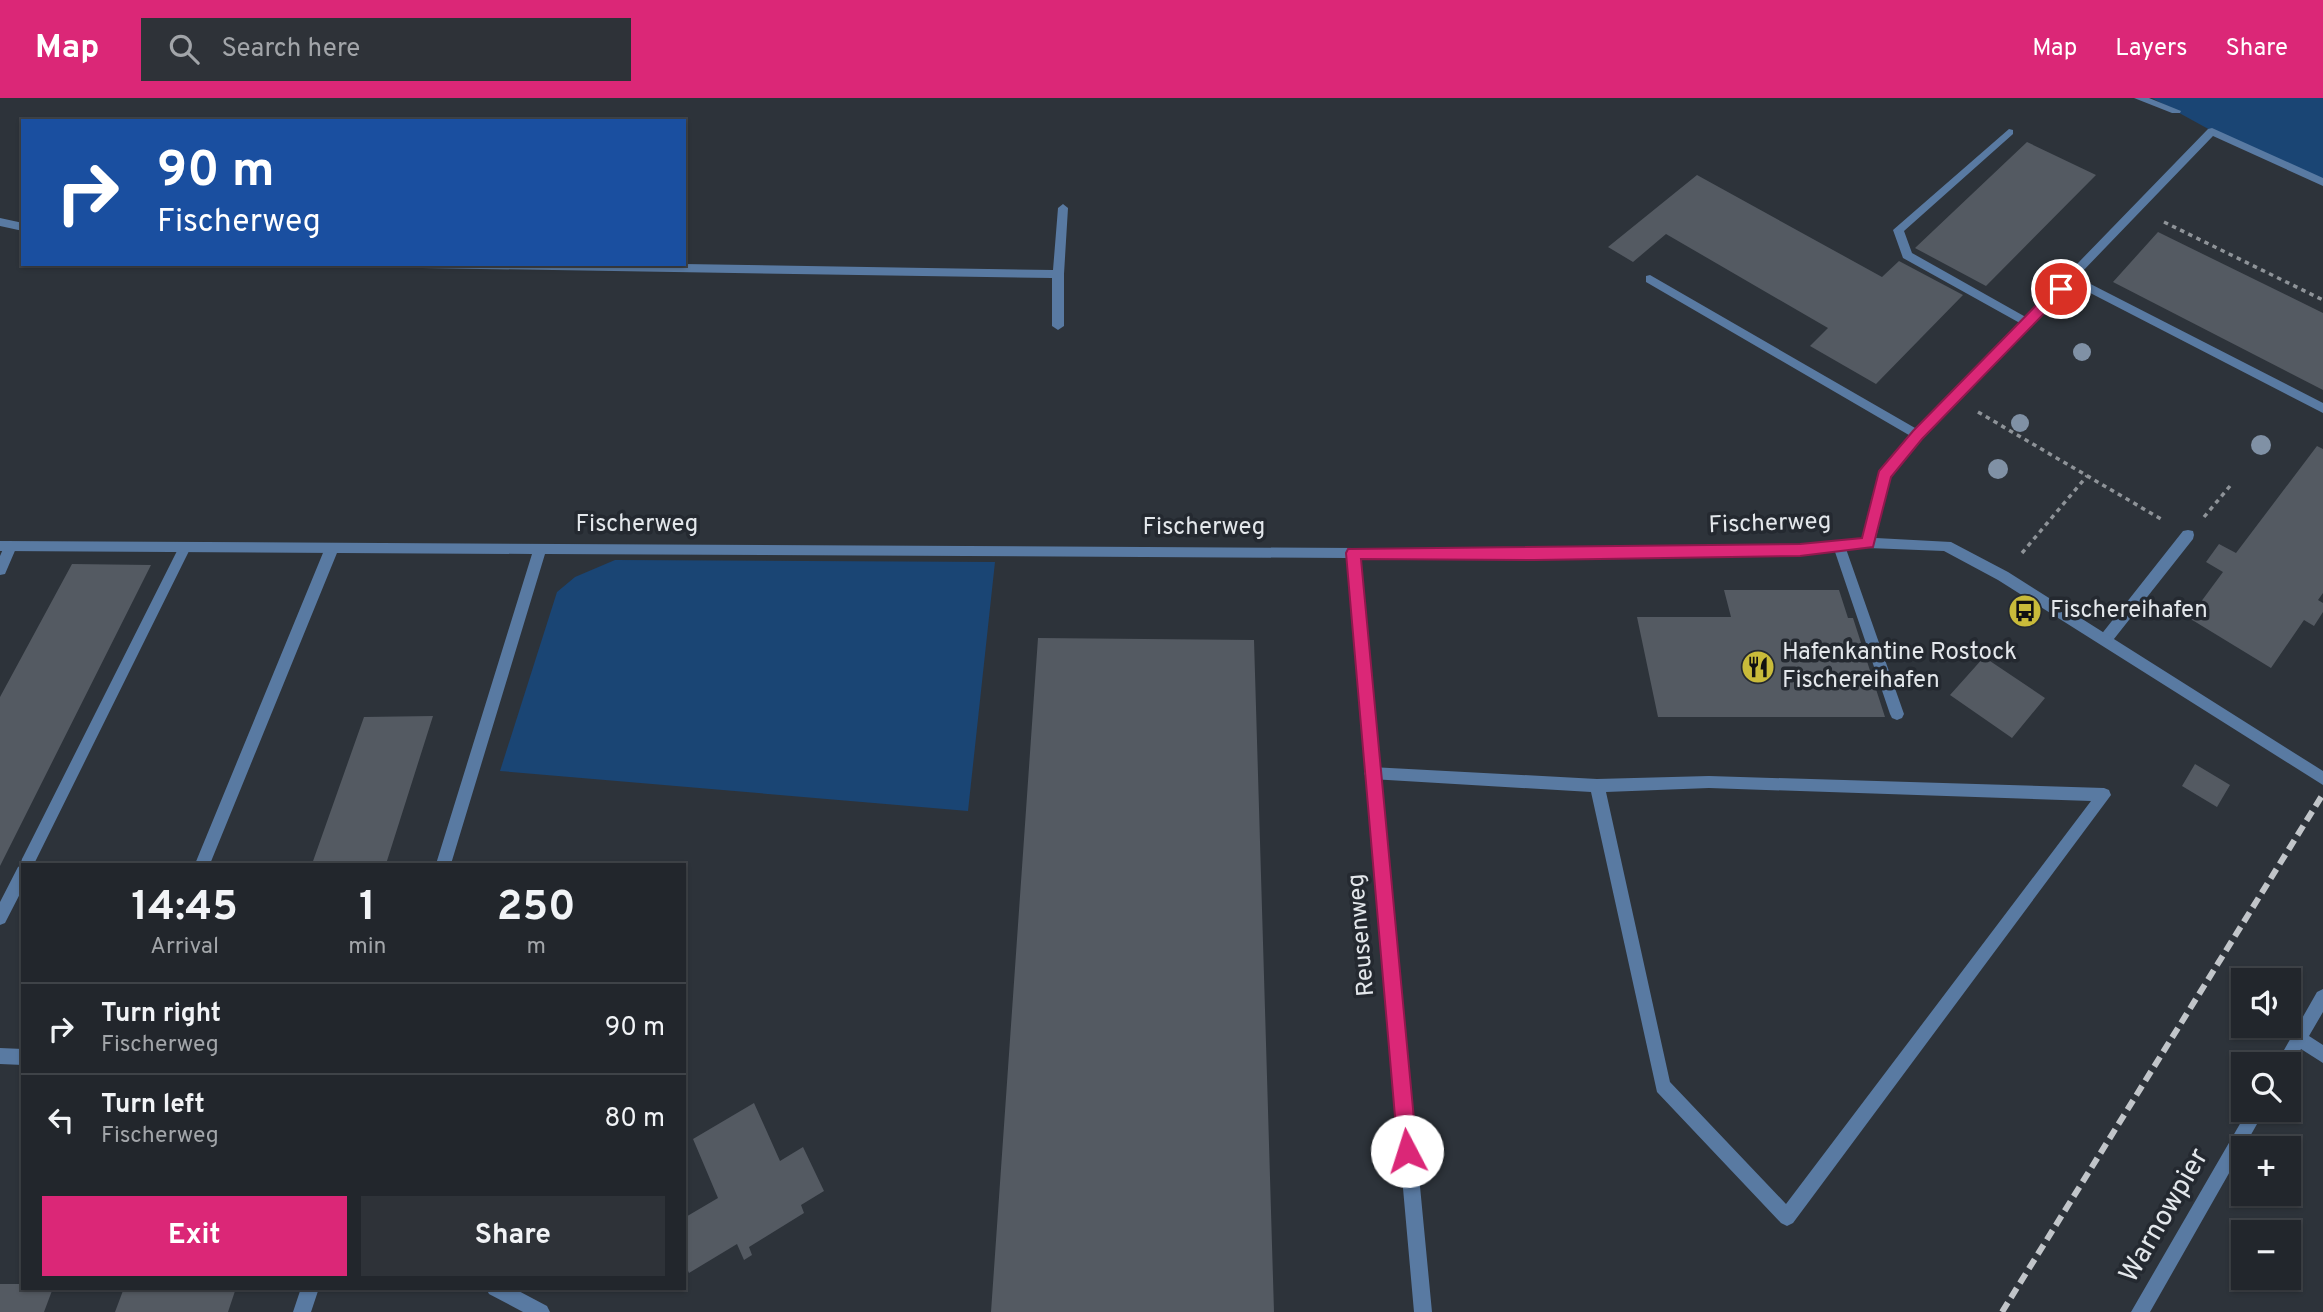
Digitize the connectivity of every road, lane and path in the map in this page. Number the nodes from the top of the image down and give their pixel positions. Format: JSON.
{"nodes":[{"id":1,"x":2139,"y":98,"type":"edge"},
{"id":2,"x":2176,"y":111,"type":"dead end"},
{"id":3,"x":2010,"y":132,"type":"dead end"},
{"id":4,"x":2323,"y":183,"type":"edge"},
{"id":5,"x":1063,"y":208,"type":"dead end"},
{"id":6,"x":2138,"y":209,"type":"junction"},
{"id":7,"x":0,"y":222,"type":"edge"},
{"id":8,"x":21,"y":227,"type":"edge"},
{"id":9,"x":549,"y":266,"type":"edge"},
{"id":10,"x":1058,"y":274,"type":"junction"},
{"id":11,"x":2071,"y":278,"type":"junction"},
{"id":12,"x":1650,"y":279,"type":"dead end"},
{"id":13,"x":2323,"y":300,"type":"edge"},
{"id":14,"x":2027,"y":323,"type":"junction"},
{"id":15,"x":1058,"y":326,"type":"dead end"},
{"id":16,"x":1953,"y":398,"type":"junction"},
{"id":17,"x":2323,"y":408,"type":"edge"},
{"id":18,"x":1917,"y":435,"type":"junction"},
{"id":19,"x":2087,"y":476,"type":"junction"},
{"id":20,"x":2230,"y":486,"type":"dead end"},
{"id":21,"x":2188,"y":535,"type":"junction"},
{"id":22,"x":1868,"y":543,"type":"junction"},
{"id":23,"x":6,"y":546,"type":"edge"},
{"id":24,"x":1839,"y":546,"type":"junction"},
{"id":25,"x":186,"y":547,"type":"junction"},
{"id":26,"x":332,"y":548,"type":"junction"},
{"id":27,"x":540,"y":549,"type":"junction"},
{"id":28,"x":1353,"y":553,"type":"junction"},
{"id":29,"x":0,"y":570,"type":"edge"},
{"id":30,"x":2003,"y":576,"type":"junction"},
{"id":31,"x":2105,"y":640,"type":"junction"},
{"id":32,"x":1897,"y":714,"type":"dead end"},
{"id":33,"x":1371,"y":773,"type":"junction"},
{"id":34,"x":2323,"y":779,"type":"edge"},
{"id":35,"x":1597,"y":786,"type":"junction"},
{"id":36,"x":28,"y":863,"type":"edge"},
{"id":37,"x":202,"y":863,"type":"edge"},
{"id":38,"x":443,"y":863,"type":"edge"},
{"id":39,"x":21,"y":876,"type":"edge"},
{"id":40,"x":0,"y":918,"type":"edge"},
{"id":41,"x":2323,"y":997,"type":"edge"},
{"id":42,"x":2301,"y":1035,"type":"edge"},
{"id":43,"x":2299,"y":1038,"type":"joint"},
{"id":44,"x":2291,"y":1052,"type":"edge"},
{"id":45,"x":2323,"y":1055,"type":"edge"},
{"id":46,"x":0,"y":1056,"type":"edge"},
{"id":47,"x":21,"y":1056,"type":"edge"},
{"id":48,"x":2250,"y":1122,"type":"edge"},
{"id":49,"x":309,"y":1290,"type":"edge"},
{"id":50,"x":499,"y":1290,"type":"edge"},
{"id":51,"x":302,"y":1312,"type":"edge"},
{"id":52,"x":541,"y":1312,"type":"edge"},
{"id":53,"x":1423,"y":1312,"type":"edge"},
{"id":54,"x":2140,"y":1312,"type":"edge"}],
"edges":[{"from":1,"to":2,"type":"street"},
{"from":3,"to":14,"type":"street"},
{"from":4,"to":6,"type":"street","name":"Fischerweg"},
{"from":5,"to":10,"type":"street"},
{"from":6,"to":11,"type":"street","name":"Fischerweg"},
{"from":6,"to":13,"type":"path"},
{"from":7,"to":8,"type":"street"},
{"from":9,"to":10,"type":"street"},
{"from":10,"to":15,"type":"street"},
{"from":11,"to":14,"type":"street","name":"Fischerweg"},
{"from":11,"to":17,"type":"street"},
{"from":12,"to":18,"type":"street"},
{"from":14,"to":16,"type":"street","name":"Fischerweg"},
{"from":16,"to":18,"type":"street","name":"Fischerweg"},
{"from":16,"to":19,"type":"path"},
{"from":18,"to":22,"type":"street","name":"Fischerweg"},
{"from":19,"to":21,"type":"path"},
{"from":19,"to":30,"type":"path"},
{"from":20,"to":21,"type":"path"},
{"from":21,"to":31,"type":"street"},
{"from":22,"to":24,"type":"street","name":"Fischerweg"},
{"from":22,"to":30,"type":"street","name":"Fischerweg"},
{"from":23,"to":25,"type":"street","name":"Fischerweg"},
{"from":23,"to":29,"type":"street"},
{"from":24,"to":28,"type":"street","name":"Fischerweg"},
{"from":24,"to":32,"type":"street"},
{"from":25,"to":26,"type":"street","name":"Fischerweg"},
{"from":25,"to":36,"type":"street"},
{"from":26,"to":27,"type":"street","name":"Fischerweg"},
{"from":26,"to":37,"type":"street"},
{"from":27,"to":28,"type":"street","name":"Fischerweg"},
{"from":27,"to":38,"type":"street","name":"Fischerweg"},
{"from":28,"to":33,"type":"street","name":"Reusenweg"},
{"from":30,"to":31,"type":"street","name":"Fischerweg"},
{"from":31,"to":34,"type":"street","name":"Fischerweg"},
{"from":33,"to":35,"type":"street"},
{"from":33,"to":53,"type":"street","name":"Reusenweg"},
{"from":35,"to":35,"type":"street"},
{"from":39,"to":40,"type":"street"},
{"from":41,"to":42,"type":"street"},
{"from":43,"to":44,"type":"street"},
{"from":43,"to":45,"type":"street"},
{"from":46,"to":47,"type":"street"},
{"from":48,"to":54,"type":"street","name":"Warnowpier"},
{"from":49,"to":51,"type":"street"},
{"from":50,"to":52,"type":"street"}]}
